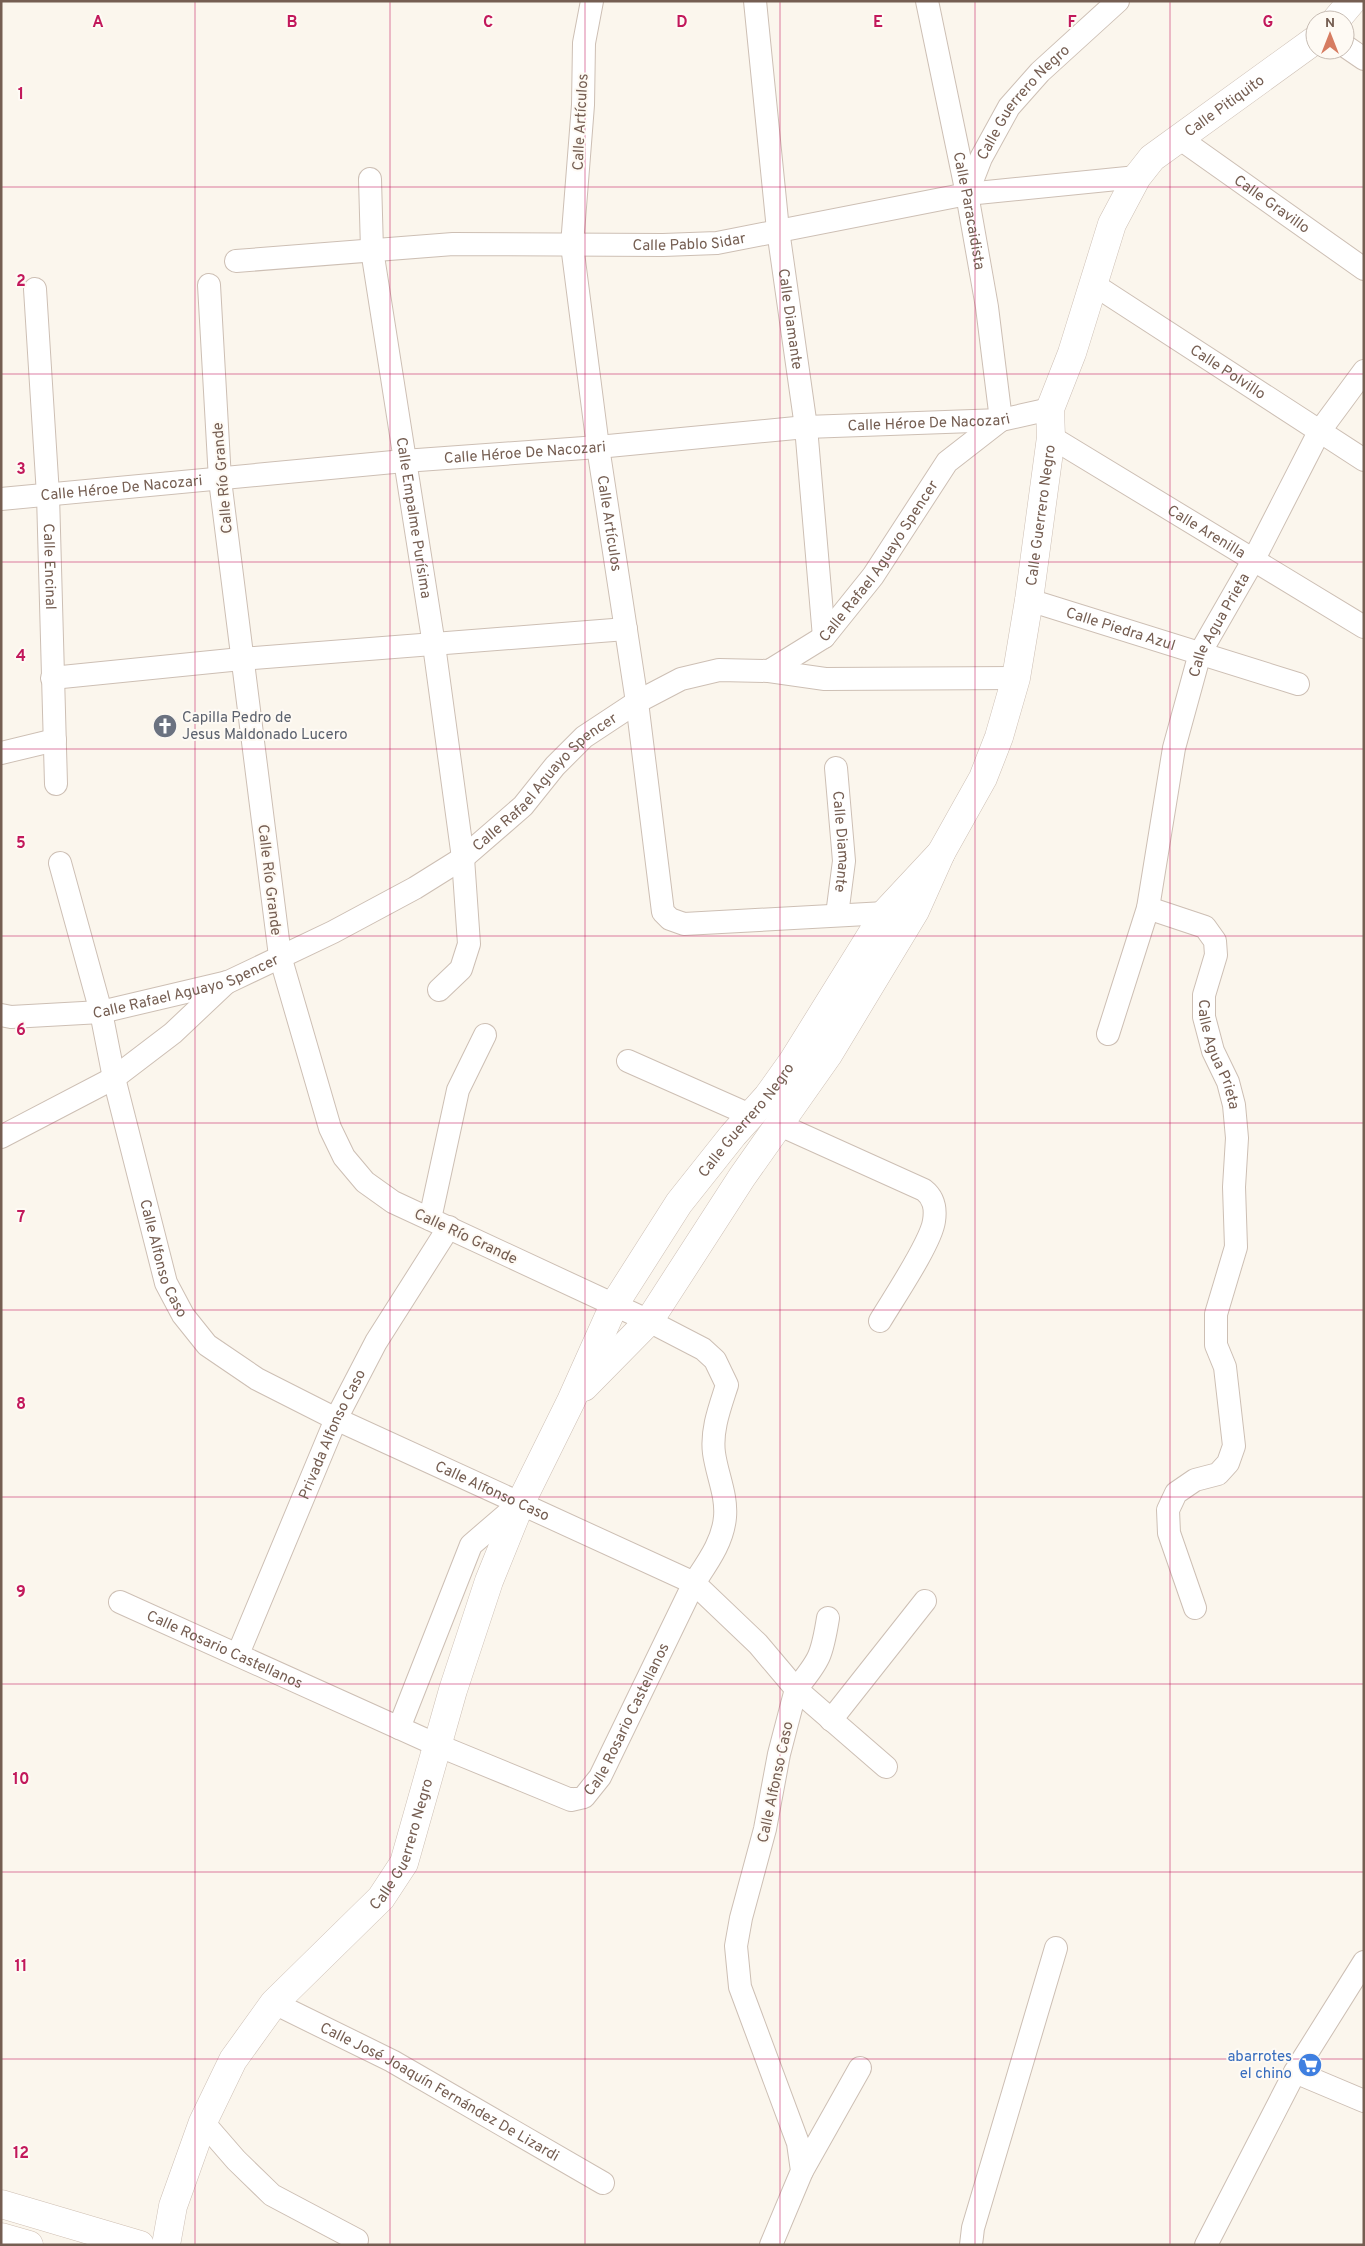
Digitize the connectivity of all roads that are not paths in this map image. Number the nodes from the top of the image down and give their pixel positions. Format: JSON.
{"nodes":[{"id":1,"x":592,"y":1,"type":"edge"},
{"id":2,"x":755,"y":1,"type":"edge"},
{"id":3,"x":1118,"y":1,"type":"edge"},
{"id":4,"x":922,"y":2,"type":"edge"},
{"id":5,"x":1305,"y":47,"type":"edge"},
{"id":6,"x":1179,"y":138,"type":"junction"},
{"id":7,"x":1137,"y":177,"type":"junction"},
{"id":8,"x":370,"y":179,"type":"dead end"},
{"id":9,"x":967,"y":194,"type":"junction"},
{"id":10,"x":778,"y":230,"type":"junction"},
{"id":11,"x":572,"y":245,"type":"junction"},
{"id":12,"x":372,"y":250,"type":"junction"},
{"id":13,"x":236,"y":261,"type":"dead end"},
{"id":14,"x":1364,"y":269,"type":"edge"},
{"id":15,"x":1093,"y":284,"type":"junction"},
{"id":16,"x":209,"y":285,"type":"dead end"},
{"id":17,"x":35,"y":289,"type":"dead end"},
{"id":18,"x":1364,"y":371,"type":"edge"},
{"id":19,"x":1050,"y":409,"type":"junction"},
{"id":20,"x":1001,"y":420,"type":"junction"},
{"id":21,"x":806,"y":428,"type":"junction"},
{"id":22,"x":1319,"y":432,"type":"junction"},
{"id":23,"x":1051,"y":437,"type":"junction"},
{"id":24,"x":598,"y":447,"type":"junction"},
{"id":25,"x":1364,"y":460,"type":"edge"},
{"id":26,"x":404,"y":461,"type":"junction"},
{"id":27,"x":220,"y":480,"type":"junction"},
{"id":28,"x":48,"y":496,"type":"junction"},
{"id":29,"x":1,"y":499,"type":"edge"},
{"id":30,"x":1254,"y":559,"type":"junction"},
{"id":31,"x":1029,"y":600,"type":"junction"},
{"id":32,"x":1364,"y":627,"type":"edge"},
{"id":33,"x":626,"y":630,"type":"junction"},
{"id":34,"x":824,"y":637,"type":"junction"},
{"id":35,"x":434,"y":645,"type":"junction"},
{"id":36,"x":1200,"y":653,"type":"junction"},
{"id":37,"x":241,"y":659,"type":"junction"},
{"id":38,"x":770,"y":671,"type":"junction"},
{"id":39,"x":52,"y":678,"type":"junction"},
{"id":40,"x":1016,"y":678,"type":"junction"},
{"id":41,"x":1298,"y":684,"type":"dead end"},
{"id":42,"x":637,"y":702,"type":"junction"},
{"id":43,"x":55,"y":740,"type":"junction"},
{"id":44,"x":1,"y":753,"type":"edge"},
{"id":45,"x":836,"y":768,"type":"dead end"},
{"id":46,"x":56,"y":784,"type":"dead end"},
{"id":47,"x":941,"y":853,"type":"junction"},
{"id":48,"x":463,"y":858,"type":"junction"},
{"id":49,"x":60,"y":863,"type":"dead end"},
{"id":50,"x":1148,"y":908,"type":"junction"},
{"id":51,"x":885,"y":913,"type":"junction"},
{"id":52,"x":838,"y":915,"type":"junction"},
{"id":53,"x":280,"y":956,"type":"junction"},
{"id":54,"x":228,"y":982,"type":"junction"},
{"id":55,"x":439,"y":990,"type":"dead end"},
{"id":56,"x":102,"y":1012,"type":"junction"},
{"id":57,"x":1,"y":1015,"type":"edge"},
{"id":58,"x":1108,"y":1034,"type":"dead end"},
{"id":59,"x":485,"y":1035,"type":"dead end"},
{"id":60,"x":628,"y":1061,"type":"dead end"},
{"id":61,"x":114,"y":1078,"type":"junction"},
{"id":62,"x":750,"y":1115,"type":"junction"},
{"id":63,"x":780,"y":1125,"type":"junction"},
{"id":64,"x":1,"y":1137,"type":"edge"},
{"id":65,"x":440,"y":1223,"type":"junction"},
{"id":66,"x":614,"y":1305,"type":"junction"},
{"id":67,"x":649,"y":1321,"type":"junction"},
{"id":68,"x":880,"y":1321,"type":"dead end"},
{"id":69,"x":571,"y":1401,"type":"junction"},
{"id":70,"x":336,"y":1420,"type":"junction"},
{"id":71,"x":520,"y":1502,"type":"junction"},
{"id":72,"x":694,"y":1583,"type":"junction"},
{"id":73,"x":925,"y":1601,"type":"dead end"},
{"id":74,"x":120,"y":1602,"type":"dead end"},
{"id":75,"x":1195,"y":1608,"type":"dead end"},
{"id":76,"x":828,"y":1618,"type":"dead end"},
{"id":77,"x":238,"y":1654,"type":"junction"},
{"id":78,"x":796,"y":1689,"type":"junction"},
{"id":79,"x":831,"y":1720,"type":"junction"},
{"id":80,"x":399,"y":1728,"type":"junction"},
{"id":81,"x":437,"y":1745,"type":"junction"},
{"id":82,"x":886,"y":1768,"type":"dead end"},
{"id":83,"x":1056,"y":1948,"type":"dead end"},
{"id":84,"x":1364,"y":1962,"type":"edge"},
{"id":85,"x":274,"y":2003,"type":"junction"},
{"id":86,"x":860,"y":2068,"type":"dead end"},
{"id":87,"x":1295,"y":2072,"type":"junction"},
{"id":88,"x":1364,"y":2101,"type":"edge"},
{"id":89,"x":203,"y":2122,"type":"junction"},
{"id":90,"x":802,"y":2172,"type":"junction"},
{"id":91,"x":603,"y":2183,"type":"dead end"},
{"id":92,"x":1,"y":2204,"type":"edge"},
{"id":93,"x":1,"y":2237,"type":"edge"},
{"id":94,"x":357,"y":2240,"type":"dead end"},
{"id":95,"x":1213,"y":2243,"type":"edge"},
{"id":96,"x":29,"y":2245,"type":"edge"},
{"id":97,"x":140,"y":2245,"type":"edge"},
{"id":98,"x":166,"y":2245,"type":"edge"},
{"id":99,"x":771,"y":2245,"type":"edge"},
{"id":100,"x":971,"y":2245,"type":"edge"}],
"edges":[{"from":1,"to":11,"type":"street","name":"Calle Artículos"},
{"from":2,"to":10,"type":"street","name":"Calle Diamante"},
{"from":3,"to":9,"type":"street","name":"Calle Guerrero Negro"},
{"from":4,"to":9,"type":"street","name":"Calle Paracaidista"},
{"from":5,"to":6,"type":"street","name":"Calle Pitiquito"},
{"from":6,"to":7,"type":"street","name":"Calle Pitiquito"},
{"from":6,"to":14,"type":"street","name":"Calle Gravillo"},
{"from":7,"to":9,"type":"street","name":"Calle Pablo Sidar"},
{"from":7,"to":15,"type":"street","name":"Calle Guerrero Negro"},
{"from":8,"to":12,"type":"street","name":"Calle Empalme Purísima"},
{"from":9,"to":10,"type":"street","name":"Calle Pablo Sidar"},
{"from":9,"to":20,"type":"street","name":"Calle Paracaidista"},
{"from":10,"to":11,"type":"street","name":"Calle Pablo Sidar"},
{"from":10,"to":21,"type":"street","name":"Calle Diamante"},
{"from":11,"to":12,"type":"street","name":"Calle Pablo Sidar"},
{"from":11,"to":24,"type":"street","name":"Calle Artículos"},
{"from":12,"to":13,"type":"street","name":"Calle Pablo Sidar"},
{"from":12,"to":26,"type":"street","name":"Calle Empalme Purísima"},
{"from":15,"to":19,"type":"street","name":"Calle Guerrero Negro"},
{"from":15,"to":22,"type":"street","name":"Calle Polvillo"},
{"from":16,"to":27,"type":"street","name":"Calle Río Grande"},
{"from":17,"to":28,"type":"street","name":"Calle Encinal"},
{"from":18,"to":22,"type":"street","name":"Calle Agua Prieta"},
{"from":19,"to":20,"type":"street","name":"Calle Héroe De Nacozari"},
{"from":19,"to":23,"type":"street","name":"Calle Guerrero Negro"},
{"from":20,"to":21,"type":"street","name":"Calle Héroe De Nacozari"},
{"from":20,"to":34,"type":"street","name":"Calle Rafael Aguayo Spencer"},
{"from":21,"to":24,"type":"street","name":"Calle Héroe De Nacozari"},
{"from":21,"to":34,"type":"street","name":"Calle Diamante"},
{"from":22,"to":25,"type":"street","name":"Calle Polvillo"},
{"from":22,"to":30,"type":"street","name":"Calle Agua Prieta"},
{"from":23,"to":30,"type":"street","name":"Calle Arenilla"},
{"from":23,"to":31,"type":"street","name":"Calle Guerrero Negro"},
{"from":24,"to":26,"type":"street","name":"Calle Héroe De Nacozari"},
{"from":24,"to":33,"type":"street","name":"Calle Artículos"},
{"from":26,"to":27,"type":"street","name":"Calle Héroe De Nacozari"},
{"from":26,"to":35,"type":"street","name":"Calle Empalme Purísima"},
{"from":27,"to":28,"type":"street","name":"Calle Héroe De Nacozari"},
{"from":27,"to":37,"type":"street","name":"Calle Río Grande"},
{"from":28,"to":29,"type":"street","name":"Calle Héroe De Nacozari"},
{"from":28,"to":39,"type":"street","name":"Calle Encinal"},
{"from":30,"to":32,"type":"street","name":"Calle Arenilla"},
{"from":30,"to":36,"type":"street","name":"Calle Agua Prieta"},
{"from":31,"to":36,"type":"street","name":"Calle Piedra Azul"},
{"from":31,"to":40,"type":"street","name":"Calle Guerrero Negro"},
{"from":33,"to":35,"type":"street"},
{"from":33,"to":42,"type":"street","name":"Calle Artículos"},
{"from":34,"to":38,"type":"street","name":"Calle Rafael Aguayo Spencer"},
{"from":35,"to":37,"type":"street"},
{"from":35,"to":48,"type":"street","name":"Calle Empalme Purísima"},
{"from":36,"to":41,"type":"street","name":"Calle Piedra Azul"},
{"from":36,"to":50,"type":"street","name":"Calle Agua Prieta"},
{"from":37,"to":39,"type":"street"},
{"from":37,"to":53,"type":"street","name":"Calle Río Grande"},
{"from":38,"to":40,"type":"street"},
{"from":38,"to":42,"type":"street","name":"Calle Rafael Aguayo Spencer"},
{"from":39,"to":43,"type":"street","name":"Calle Encinal"},
{"from":40,"to":47,"type":"street","name":"Calle Guerrero Negro"},
{"from":42,"to":48,"type":"street","name":"Calle Rafael Aguayo Spencer"},
{"from":42,"to":52,"type":"street","name":"Calle Artículos"},
{"from":43,"to":44,"type":"street"},
{"from":43,"to":46,"type":"street","name":"Calle Encinal"},
{"from":45,"to":52,"type":"street","name":"Calle Diamante"},
{"from":47,"to":51,"type":"street","name":"Calle Guerrero Negro"},
{"from":47,"to":63,"type":"street","name":"Calle Guerrero Negro"},
{"from":48,"to":53,"type":"street","name":"Calle Rafael Aguayo Spencer"},
{"from":48,"to":55,"type":"street","name":"Calle Empalme Purísima"},
{"from":49,"to":56,"type":"street","name":"Calle Alfonso Caso"},
{"from":50,"to":58,"type":"street","name":"Calle Agua Prieta"},
{"from":50,"to":75,"type":"street","name":"Calle Agua Prieta"},
{"from":51,"to":52,"type":"street"},
{"from":51,"to":62,"type":"street","name":"Calle Guerrero Negro"},
{"from":53,"to":54,"type":"street","name":"Calle Rafael Aguayo Spencer"},
{"from":53,"to":65,"type":"street","name":"Calle Río Grande"},
{"from":54,"to":56,"type":"street","name":"Calle Rafael Aguayo Spencer"},
{"from":54,"to":61,"type":"street"},
{"from":56,"to":57,"type":"street","name":"Calle Rafael Aguayo Spencer"},
{"from":56,"to":61,"type":"street","name":"Calle Alfonso Caso"},
{"from":59,"to":65,"type":"street"},
{"from":60,"to":62,"type":"street"},
{"from":61,"to":64,"type":"street"},
{"from":61,"to":70,"type":"street","name":"Calle Alfonso Caso"},
{"from":62,"to":66,"type":"street","name":"Calle Guerrero Negro"},
{"from":63,"to":67,"type":"street","name":"Calle Guerrero Negro"},
{"from":63,"to":68,"type":"street"},
{"from":65,"to":66,"type":"street","name":"Calle Río Grande"},
{"from":65,"to":70,"type":"street","name":"Privada Alfonso Caso"},
{"from":66,"to":67,"type":"street","name":"Calle Rosario Castellanos"},
{"from":66,"to":69,"type":"street","name":"Calle Guerrero Negro"},
{"from":67,"to":69,"type":"street","name":"Calle Guerrero Negro"},
{"from":67,"to":72,"type":"street","name":"Calle Rosario Castellanos"},
{"from":69,"to":71,"type":"street","name":"Calle Guerrero Negro"},
{"from":70,"to":71,"type":"street","name":"Calle Alfonso Caso"},
{"from":70,"to":77,"type":"street","name":"Privada Alfonso Caso"},
{"from":71,"to":72,"type":"street","name":"Calle Alfonso Caso"},
{"from":71,"to":80,"type":"street"},
{"from":71,"to":81,"type":"street","name":"Calle Guerrero Negro"},
{"from":72,"to":78,"type":"street","name":"Calle Alfonso Caso"},
{"from":72,"to":81,"type":"street","name":"Calle Rosario Castellanos"},
{"from":73,"to":79,"type":"street"},
{"from":74,"to":77,"type":"street","name":"Calle Rosario Castellanos"},
{"from":76,"to":78,"type":"street"},
{"from":77,"to":80,"type":"street","name":"Calle Rosario Castellanos"},
{"from":78,"to":79,"type":"street"},
{"from":78,"to":90,"type":"street","name":"Calle Alfonso Caso"},
{"from":79,"to":82,"type":"street"},
{"from":80,"to":81,"type":"street","name":"Calle Rosario Castellanos"},
{"from":81,"to":85,"type":"street","name":"Calle Guerrero Negro"},
{"from":83,"to":100,"type":"street"},
{"from":84,"to":87,"type":"street"},
{"from":85,"to":89,"type":"street","name":"Calle Guerrero Negro"},
{"from":85,"to":91,"type":"street","name":"Calle José Joaquín Fernández De Lizardi"},
{"from":86,"to":90,"type":"street"},
{"from":87,"to":88,"type":"street"},
{"from":87,"to":95,"type":"street"},
{"from":89,"to":94,"type":"street"},
{"from":89,"to":98,"type":"street","name":"Calle Guerrero Negro"},
{"from":90,"to":99,"type":"street"},
{"from":92,"to":97,"type":"street"},
{"from":93,"to":96,"type":"street"}]}
